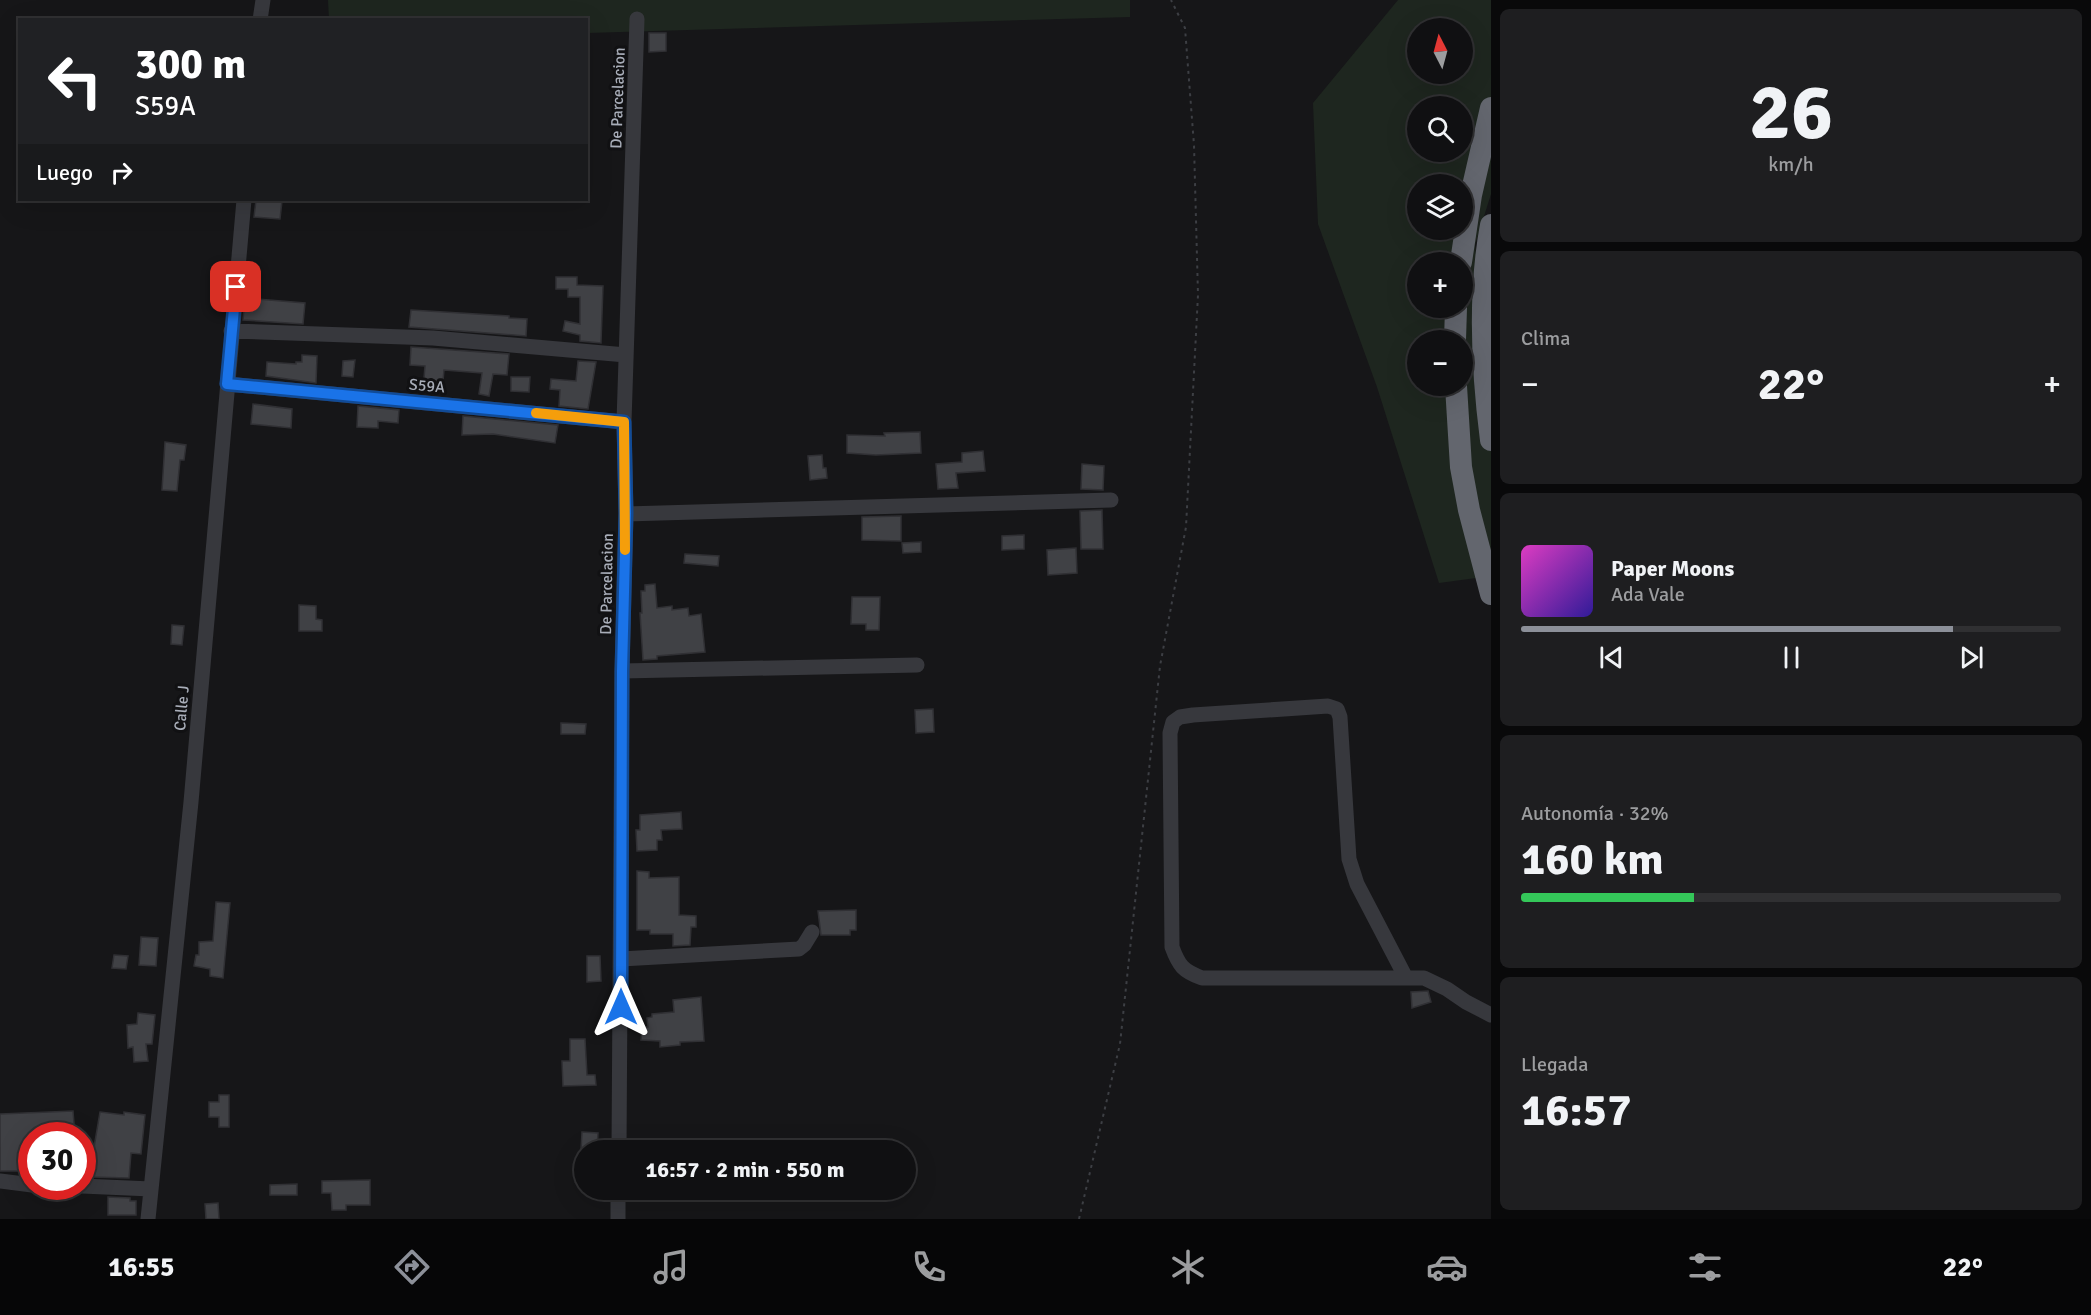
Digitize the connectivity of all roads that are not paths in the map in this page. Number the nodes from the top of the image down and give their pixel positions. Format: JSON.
{"nodes":[{"id":1,"x":263,"y":0,"type":"edge"},
{"id":2,"x":260,"y":18,"type":"edge"},
{"id":3,"x":637,"y":19,"type":"dead end"},
{"id":4,"x":1491,"y":108,"type":"edge"},
{"id":5,"x":244,"y":201,"type":"edge"},
{"id":6,"x":1491,"y":225,"type":"edge"},
{"id":7,"x":1462,"y":252,"type":"edge"},
{"id":8,"x":231,"y":331,"type":"junction"},
{"id":9,"x":626,"y":355,"type":"junction"},
{"id":10,"x":227,"y":384,"type":"junction"},
{"id":11,"x":1457,"y":396,"type":"edge"},
{"id":12,"x":624,"y":422,"type":"junction"},
{"id":13,"x":1491,"y":440,"type":"edge"},
{"id":14,"x":1111,"y":500,"type":"dead end"},
{"id":15,"x":626,"y":513,"type":"junction"},
{"id":16,"x":1491,"y":594,"type":"edge"},
{"id":17,"x":916,"y":664,"type":"dead end"},
{"id":18,"x":622,"y":671,"type":"junction"},
{"id":19,"x":812,"y":932,"type":"dead end"},
{"id":20,"x":621,"y":959,"type":"junction"},
{"id":21,"x":1406,"y":978,"type":"junction"},
{"id":22,"x":1491,"y":1015,"type":"edge"},
{"id":23,"x":619,"y":1140,"type":"edge"},
{"id":24,"x":0,"y":1181,"type":"edge"},
{"id":25,"x":18,"y":1184,"type":"edge"},
{"id":26,"x":96,"y":1187,"type":"edge"},
{"id":27,"x":151,"y":1189,"type":"junction"},
{"id":28,"x":618,"y":1200,"type":"edge"},
{"id":29,"x":148,"y":1219,"type":"edge"},
{"id":30,"x":618,"y":1219,"type":"edge"}],
"edges":[{"from":1,"to":2,"type":"street"},
{"from":3,"to":9,"type":"street","name":"De Parcelacion"},
{"from":4,"to":7,"type":"highway"},
{"from":5,"to":8,"type":"street","name":"Calle J"},
{"from":6,"to":13,"type":"highway"},
{"from":8,"to":9,"type":"street"},
{"from":8,"to":10,"type":"street","name":"Calle J"},
{"from":9,"to":12,"type":"street","name":"De Parcelacion"},
{"from":10,"to":12,"type":"street","name":"S59A"},
{"from":10,"to":27,"type":"street","name":"Calle J"},
{"from":11,"to":16,"type":"highway"},
{"from":12,"to":15,"type":"street","name":"De Parcelacion"},
{"from":14,"to":15,"type":"street"},
{"from":15,"to":18,"type":"street","name":"De Parcelacion"},
{"from":17,"to":18,"type":"street"},
{"from":18,"to":20,"type":"street","name":"De Parcelacion"},
{"from":19,"to":20,"type":"street"},
{"from":20,"to":23,"type":"street","name":"De Parcelacion"},
{"from":21,"to":21,"type":"street"},
{"from":21,"to":22,"type":"street"},
{"from":24,"to":25,"type":"street"},
{"from":26,"to":27,"type":"street"},
{"from":27,"to":29,"type":"street","name":"Calle J"},
{"from":28,"to":30,"type":"street"}]}
